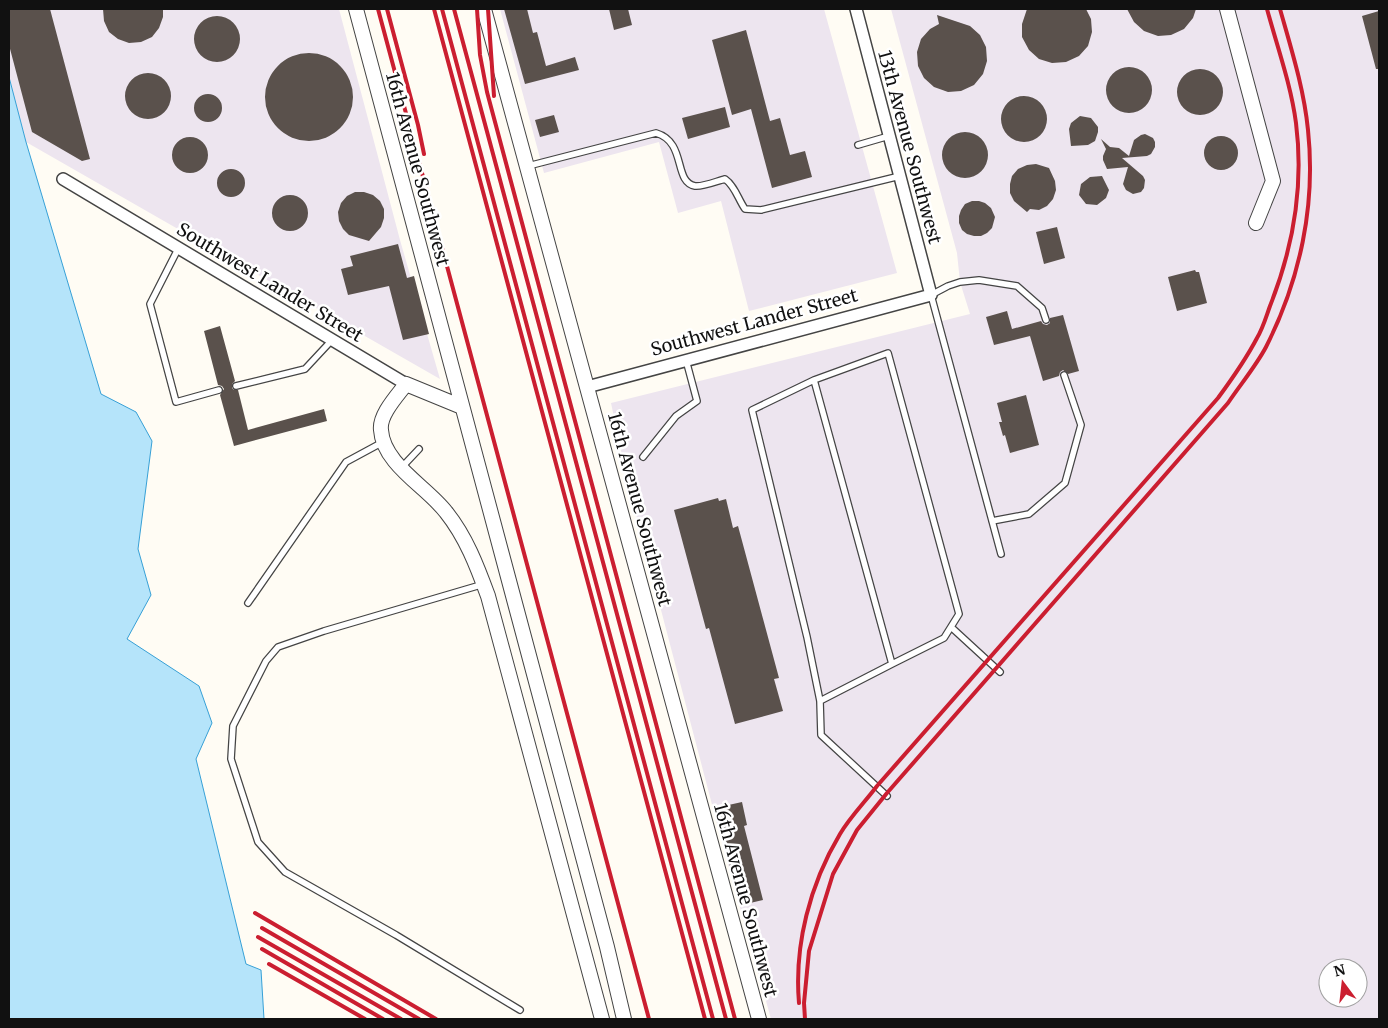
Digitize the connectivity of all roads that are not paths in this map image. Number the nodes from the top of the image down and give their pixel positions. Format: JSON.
{"nodes":[{"id":1,"x":356,"y":9,"type":"edge"},
{"id":2,"x":484,"y":9,"type":"edge"},
{"id":3,"x":856,"y":9,"type":"edge"},
{"id":4,"x":1227,"y":9,"type":"edge"},
{"id":5,"x":890,"y":136,"type":"junction"},
{"id":6,"x":858,"y":145,"type":"dead end"},
{"id":7,"x":528,"y":166,"type":"junction"},
{"id":8,"x":900,"y":176,"type":"junction"},
{"id":9,"x":63,"y":179,"type":"dead end"},
{"id":10,"x":1256,"y":223,"type":"dead end"},
{"id":11,"x":178,"y":249,"type":"junction"},
{"id":12,"x":931,"y":295,"type":"junction"},
{"id":13,"x":1046,"y":320,"type":"dead end"},
{"id":14,"x":332,"y":340,"type":"junction"},
{"id":15,"x":686,"y":360,"type":"junction"},
{"id":16,"x":1064,"y":375,"type":"dead end"},
{"id":17,"x":814,"y":380,"type":"junction"},
{"id":18,"x":406,"y":384,"type":"junction"},
{"id":19,"x":236,"y":386,"type":"dead end"},
{"id":20,"x":588,"y":387,"type":"junction"},
{"id":21,"x":219,"y":390,"type":"dead end"},
{"id":22,"x":462,"y":407,"type":"junction"},
{"id":23,"x":383,"y":442,"type":"junction"},
{"id":24,"x":419,"y":449,"type":"dead end"},
{"id":25,"x":643,"y":457,"type":"dead end"},
{"id":26,"x":402,"y":467,"type":"junction"},
{"id":27,"x":992,"y":521,"type":"junction"},
{"id":28,"x":1001,"y":554,"type":"dead end"},
{"id":29,"x":484,"y":584,"type":"junction"},
{"id":30,"x":248,"y":603,"type":"dead end"},
{"id":31,"x":951,"y":627,"type":"junction"},
{"id":32,"x":892,"y":664,"type":"junction"},
{"id":33,"x":1000,"y":672,"type":"dead end"},
{"id":34,"x":820,"y":701,"type":"junction"},
{"id":35,"x":887,"y":796,"type":"dead end"},
{"id":36,"x":520,"y":1010,"type":"dead end"},
{"id":37,"x":602,"y":1019,"type":"edge"},
{"id":38,"x":624,"y":1019,"type":"edge"},
{"id":39,"x":759,"y":1019,"type":"edge"}],
"edges":[{"from":1,"to":22,"type":"street","name":"16th Avenue Southwest"},
{"from":2,"to":7,"type":"street","name":"16th Avenue Southwest"},
{"from":3,"to":5,"type":"street","name":"13th Avenue Southwest"},
{"from":4,"to":10,"type":"street"},
{"from":5,"to":6,"type":"lane"},
{"from":5,"to":8,"type":"street","name":"13th Avenue Southwest"},
{"from":7,"to":8,"type":"lane"},
{"from":7,"to":20,"type":"street","name":"16th Avenue Southwest"},
{"from":8,"to":12,"type":"street","name":"13th Avenue Southwest"},
{"from":9,"to":11,"type":"street","name":"Southwest Lander Street"},
{"from":11,"to":14,"type":"street","name":"Southwest Lander Street"},
{"from":11,"to":21,"type":"lane"},
{"from":12,"to":13,"type":"lane"},
{"from":12,"to":15,"type":"street","name":"Southwest Lander Street"},
{"from":12,"to":27,"type":"lane"},
{"from":14,"to":18,"type":"street","name":"Southwest Lander Street"},
{"from":14,"to":19,"type":"lane"},
{"from":15,"to":20,"type":"street","name":"Southwest Lander Street"},
{"from":15,"to":25,"type":"lane"},
{"from":16,"to":27,"type":"lane"},
{"from":17,"to":31,"type":"lane"},
{"from":17,"to":32,"type":"lane"},
{"from":17,"to":34,"type":"lane"},
{"from":18,"to":22,"type":"street","name":"Southwest Lander Street"},
{"from":18,"to":23,"type":"street"},
{"from":20,"to":39,"type":"street","name":"16th Avenue Southwest"},
{"from":22,"to":38,"type":"street","name":"16th Avenue Southwest"},
{"from":23,"to":26,"type":"street"},
{"from":23,"to":30,"type":"lane"},
{"from":24,"to":26,"type":"lane"},
{"from":26,"to":29,"type":"street"},
{"from":27,"to":28,"type":"lane"},
{"from":29,"to":36,"type":"lane"},
{"from":29,"to":37,"type":"street"},
{"from":31,"to":32,"type":"lane"},
{"from":31,"to":33,"type":"lane"},
{"from":32,"to":34,"type":"lane"},
{"from":34,"to":35,"type":"lane"}]}
